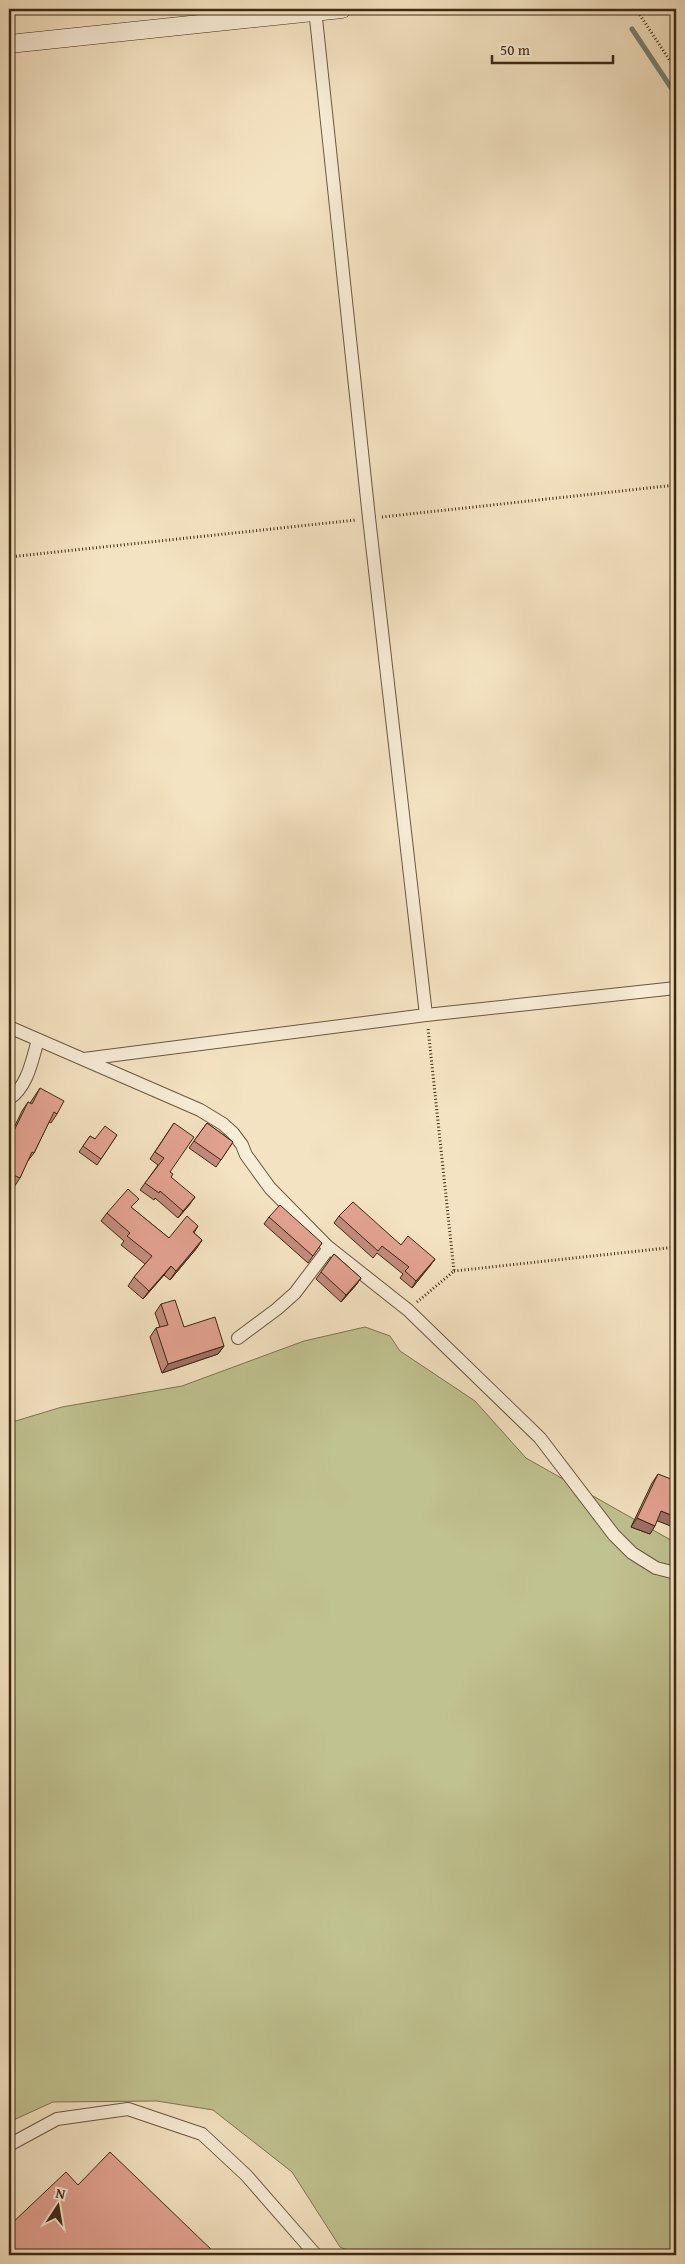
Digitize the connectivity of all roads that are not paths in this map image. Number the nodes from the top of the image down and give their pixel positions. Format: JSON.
{"nodes":[{"id":1,"x":342,"y":9,"type":"edge"},
{"id":2,"x":315,"y":10,"type":"edge"},
{"id":3,"x":9,"y":44,"type":"edge"},
{"id":4,"x":676,"y":988,"type":"edge"},
{"id":5,"x":426,"y":1015,"type":"junction"},
{"id":6,"x":9,"y":1027,"type":"edge"},
{"id":7,"x":38,"y":1040,"type":"junction"},
{"id":8,"x":84,"y":1059,"type":"junction"},
{"id":9,"x":9,"y":1099,"type":"edge"},
{"id":10,"x":329,"y":1248,"type":"junction"},
{"id":11,"x":238,"y":1338,"type":"dead end"},
{"id":12,"x":676,"y":1573,"type":"edge"},
{"id":13,"x":9,"y":2145,"type":"edge"},
{"id":14,"x":316,"y":2255,"type":"edge"}],
"edges":[{"from":1,"to":2,"type":"street"},
{"from":2,"to":3,"type":"street"},
{"from":2,"to":5,"type":"street"},
{"from":4,"to":5,"type":"street"},
{"from":5,"to":8,"type":"street"},
{"from":6,"to":7,"type":"street"},
{"from":7,"to":8,"type":"street"},
{"from":7,"to":9,"type":"street"},
{"from":8,"to":10,"type":"street"},
{"from":10,"to":11,"type":"street"},
{"from":10,"to":12,"type":"street"},
{"from":13,"to":14,"type":"street"}]}
